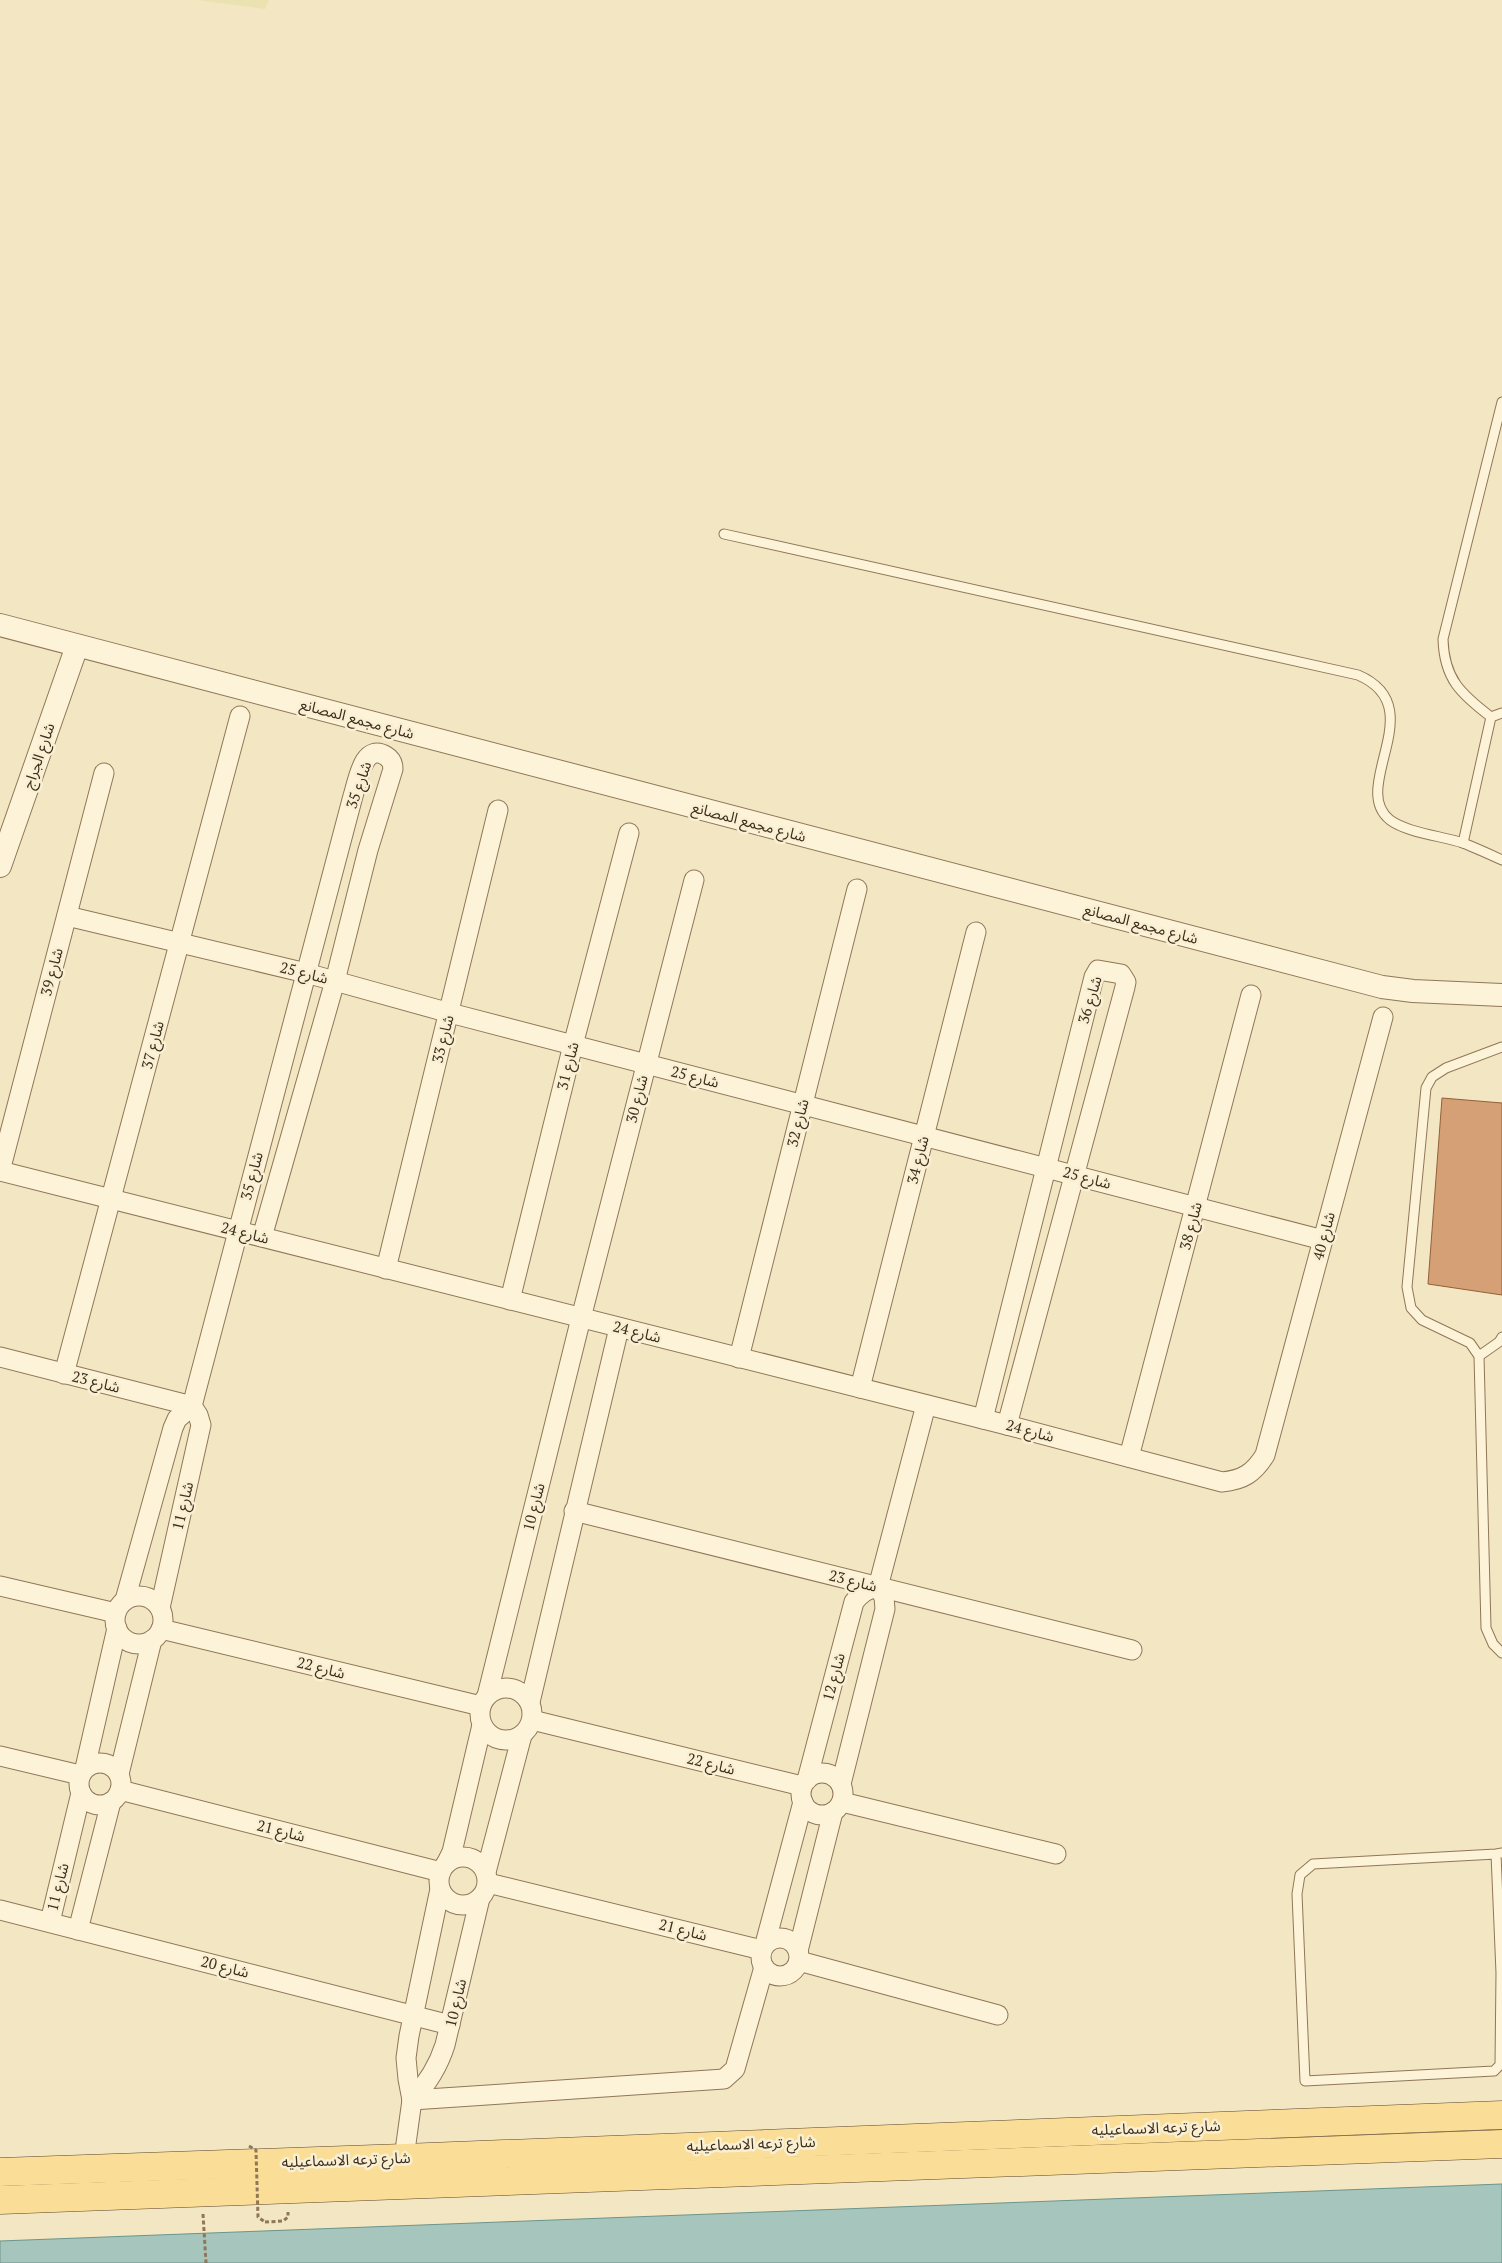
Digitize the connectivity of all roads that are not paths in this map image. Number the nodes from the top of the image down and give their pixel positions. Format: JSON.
{"nodes":[{"id":1,"x":1502,"y":402,"type":"edge"},
{"id":2,"x":724,"y":534,"type":"dead end"},
{"id":3,"x":0,"y":625,"type":"edge"},
{"id":4,"x":77,"y":646,"type":"junction"},
{"id":5,"x":1502,"y":713,"type":"edge"},
{"id":6,"x":240,"y":716,"type":"dead end"},
{"id":7,"x":1491,"y":717,"type":"junction"},
{"id":8,"x":104,"y":773,"type":"dead end"},
{"id":9,"x":498,"y":810,"type":"dead end"},
{"id":10,"x":629,"y":833,"type":"dead end"},
{"id":11,"x":1463,"y":843,"type":"junction"},
{"id":12,"x":1502,"y":860,"type":"edge"},
{"id":13,"x":0,"y":866,"type":"edge"},
{"id":14,"x":694,"y":880,"type":"dead end"},
{"id":15,"x":857,"y":889,"type":"dead end"},
{"id":16,"x":67,"y":916,"type":"junction"},
{"id":17,"x":976,"y":932,"type":"dead end"},
{"id":18,"x":179,"y":944,"type":"junction"},
{"id":19,"x":306,"y":972,"type":"junction"},
{"id":20,"x":335,"y":981,"type":"junction"},
{"id":21,"x":1251,"y":995,"type":"dead end"},
{"id":22,"x":1502,"y":995,"type":"edge"},
{"id":23,"x":450,"y":1013,"type":"junction"},
{"id":24,"x":1383,"y":1018,"type":"dead end"},
{"id":25,"x":573,"y":1045,"type":"junction"},
{"id":26,"x":1502,"y":1047,"type":"edge"},
{"id":27,"x":646,"y":1064,"type":"junction"},
{"id":28,"x":803,"y":1104,"type":"junction"},
{"id":29,"x":924,"y":1136,"type":"junction"},
{"id":30,"x":1048,"y":1168,"type":"junction"},
{"id":31,"x":0,"y":1171,"type":"edge"},
{"id":32,"x":1074,"y":1175,"type":"junction"},
{"id":33,"x":112,"y":1200,"type":"junction"},
{"id":34,"x":1196,"y":1206,"type":"junction"},
{"id":35,"x":237,"y":1231,"type":"junction"},
{"id":36,"x":262,"y":1237,"type":"junction"},
{"id":37,"x":1323,"y":1240,"type":"junction"},
{"id":38,"x":386,"y":1268,"type":"junction"},
{"id":39,"x":510,"y":1300,"type":"junction"},
{"id":40,"x":581,"y":1318,"type":"junction"},
{"id":41,"x":619,"y":1328,"type":"junction"},
{"id":42,"x":1502,"y":1337,"type":"edge"},
{"id":43,"x":1479,"y":1356,"type":"junction"},
{"id":44,"x":0,"y":1357,"type":"edge"},
{"id":45,"x":739,"y":1358,"type":"junction"},
{"id":46,"x":64,"y":1374,"type":"junction"},
{"id":47,"x":860,"y":1388,"type":"junction"},
{"id":48,"x":926,"y":1405,"type":"junction"},
{"id":49,"x":192,"y":1406,"type":"junction"},
{"id":50,"x":983,"y":1419,"type":"junction"},
{"id":51,"x":1007,"y":1425,"type":"junction"},
{"id":52,"x":1265,"y":1455,"type":"joint"},
{"id":53,"x":1130,"y":1458,"type":"junction"},
{"id":54,"x":574,"y":1511,"type":"junction"},
{"id":55,"x":0,"y":1586,"type":"edge"},
{"id":56,"x":878,"y":1587,"type":"junction"},
{"id":57,"x":160,"y":1608,"type":"junction"},
{"id":58,"x":119,"y":1614,"type":"junction"},
{"id":59,"x":156,"y":1634,"type":"junction"},
{"id":60,"x":1132,"y":1650,"type":"dead end"},
{"id":61,"x":1502,"y":1653,"type":"edge"},
{"id":62,"x":483,"y":1709,"type":"junction"},
{"id":63,"x":528,"y":1719,"type":"junction"},
{"id":64,"x":0,"y":1756,"type":"edge"},
{"id":65,"x":82,"y":1779,"type":"junction"},
{"id":66,"x":117,"y":1789,"type":"junction"},
{"id":67,"x":804,"y":1790,"type":"junction"},
{"id":68,"x":839,"y":1799,"type":"junction"},
{"id":69,"x":1056,"y":1854,"type":"dead end"},
{"id":70,"x":1499,"y":1854,"type":"edge"},
{"id":71,"x":443,"y":1875,"type":"junction"},
{"id":72,"x":485,"y":1884,"type":"junction"},
{"id":73,"x":0,"y":1910,"type":"edge"},
{"id":74,"x":50,"y":1922,"type":"junction"},
{"id":75,"x":78,"y":1930,"type":"junction"},
{"id":76,"x":764,"y":1954,"type":"junction"},
{"id":77,"x":798,"y":1956,"type":"junction"},
{"id":78,"x":1501,"y":1973,"type":"edge"},
{"id":79,"x":413,"y":2015,"type":"junction"},
{"id":80,"x":998,"y":2015,"type":"dead end"},
{"id":81,"x":450,"y":2025,"type":"junction"},
{"id":82,"x":412,"y":2100,"type":"junction"},
{"id":83,"x":1502,"y":2115,"type":"edge"},
{"id":84,"x":1502,"y":2144,"type":"edge"},
{"id":85,"x":404,"y":2158,"type":"junction"},
{"id":86,"x":0,"y":2172,"type":"edge"},
{"id":87,"x":0,"y":2200,"type":"edge"}],
"edges":[{"from":1,"to":7,"type":"lane"},
{"from":2,"to":11,"type":"lane"},
{"from":3,"to":4,"type":"street","name":"شارع مجمع المصانع"},
{"from":4,"to":13,"type":"street","name":"شارع الجراج"},
{"from":4,"to":22,"type":"street","name":"شارع مجمع المصانع"},
{"from":5,"to":7,"type":"lane"},
{"from":6,"to":18,"type":"street","name":"شارع 37"},
{"from":7,"to":11,"type":"lane"},
{"from":8,"to":16,"type":"street","name":"شارع 39"},
{"from":9,"to":23,"type":"street","name":"شارع 33"},
{"from":10,"to":25,"type":"street","name":"شارع 31"},
{"from":11,"to":12,"type":"lane"},
{"from":14,"to":27,"type":"street","name":"شارع 30"},
{"from":15,"to":28,"type":"street","name":"شارع 32"},
{"from":16,"to":18,"type":"street","name":"شارع 25"},
{"from":16,"to":31,"type":"street","name":"شارع 39"},
{"from":17,"to":29,"type":"street","name":"شارع 34"},
{"from":18,"to":19,"type":"street","name":"شارع 25"},
{"from":18,"to":33,"type":"street","name":"شارع 37"},
{"from":19,"to":20,"type":"street","name":"شارع 25"},
{"from":19,"to":20,"type":"street","name":"شارع 35"},
{"from":19,"to":35,"type":"street","name":"شارع 35"},
{"from":20,"to":23,"type":"street","name":"شارع 25"},
{"from":20,"to":36,"type":"street","name":"شارع 35"},
{"from":21,"to":34,"type":"street","name":"شارع 38"},
{"from":23,"to":25,"type":"street","name":"شارع 25"},
{"from":23,"to":38,"type":"street","name":"شارع 33"},
{"from":24,"to":37,"type":"street","name":"شارع 40"},
{"from":25,"to":27,"type":"street","name":"شارع 25"},
{"from":25,"to":39,"type":"street","name":"شارع 31"},
{"from":26,"to":43,"type":"lane"},
{"from":27,"to":28,"type":"street","name":"شارع 25"},
{"from":27,"to":40,"type":"street","name":"شارع 30"},
{"from":28,"to":29,"type":"street","name":"شارع 25"},
{"from":28,"to":45,"type":"street","name":"شارع 32"},
{"from":29,"to":30,"type":"street","name":"شارع 25"},
{"from":29,"to":47,"type":"street","name":"شارع 34"},
{"from":30,"to":32,"type":"street","name":"شارع 25"},
{"from":30,"to":32,"type":"street","name":"شارع 36"},
{"from":30,"to":50,"type":"street","name":"شارع 36"},
{"from":31,"to":33,"type":"street","name":"شارع 24"},
{"from":32,"to":34,"type":"street","name":"شارع 25"},
{"from":32,"to":51,"type":"street","name":"شارع 36"},
{"from":33,"to":35,"type":"street","name":"شارع 24"},
{"from":33,"to":46,"type":"street","name":"شارع 37"},
{"from":34,"to":37,"type":"street","name":"شارع 25"},
{"from":34,"to":53,"type":"street","name":"شارع 38"},
{"from":35,"to":36,"type":"street","name":"شارع 24"},
{"from":35,"to":49,"type":"street","name":"شارع 11"},
{"from":36,"to":38,"type":"street","name":"شارع 24"},
{"from":37,"to":52,"type":"street","name":"شارع 40"},
{"from":38,"to":39,"type":"street","name":"شارع 24"},
{"from":39,"to":40,"type":"street","name":"شارع 24"},
{"from":40,"to":41,"type":"street","name":"شارع 24"},
{"from":40,"to":62,"type":"street","name":"شارع 10"},
{"from":41,"to":45,"type":"street","name":"شارع 24"},
{"from":41,"to":54,"type":"street","name":"شارع 10"},
{"from":42,"to":43,"type":"lane"},
{"from":43,"to":61,"type":"lane"},
{"from":44,"to":46,"type":"street","name":"شارع 23"},
{"from":45,"to":47,"type":"street","name":"شارع 24"},
{"from":46,"to":49,"type":"street","name":"شارع 23"},
{"from":47,"to":48,"type":"street","name":"شارع 24"},
{"from":48,"to":50,"type":"street","name":"شارع 24"},
{"from":48,"to":56,"type":"street"},
{"from":49,"to":57,"type":"street","name":"شارع 11"},
{"from":49,"to":58,"type":"street","name":"شارع 11"},
{"from":50,"to":51,"type":"street","name":"شارع 24"},
{"from":51,"to":53,"type":"street","name":"شارع 24"},
{"from":52,"to":53,"type":"street","name":"شارع 24"},
{"from":54,"to":56,"type":"street","name":"شارع 23"},
{"from":54,"to":63,"type":"street","name":"شارع 10"},
{"from":55,"to":58,"type":"street"},
{"from":56,"to":60,"type":"street","name":"شارع 23"},
{"from":56,"to":67,"type":"street","name":"شارع 12"},
{"from":56,"to":68,"type":"street"},
{"from":57,"to":58,"type":"street"},
{"from":57,"to":59,"type":"street"},
{"from":58,"to":59,"type":"street"},
{"from":58,"to":65,"type":"street","name":"شارع 11"},
{"from":59,"to":62,"type":"street","name":"شارع 22"},
{"from":59,"to":66,"type":"street","name":"شارع 11"},
{"from":62,"to":63,"type":"street"},
{"from":62,"to":63,"type":"street"},
{"from":62,"to":71,"type":"street","name":"شارع 10"},
{"from":63,"to":67,"type":"street","name":"شارع 22"},
{"from":63,"to":72,"type":"street","name":"شارع 10"},
{"from":64,"to":65,"type":"street"},
{"from":65,"to":66,"type":"street"},
{"from":65,"to":66,"type":"street"},
{"from":65,"to":74,"type":"street","name":"شارع 11"},
{"from":66,"to":71,"type":"street","name":"شارع 21"},
{"from":66,"to":75,"type":"street","name":"شارع 11"},
{"from":67,"to":68,"type":"street"},
{"from":67,"to":68,"type":"street"},
{"from":67,"to":76,"type":"street","name":"شارع 12"},
{"from":68,"to":69,"type":"street"},
{"from":68,"to":77,"type":"street"},
{"from":70,"to":78,"type":"lane"},
{"from":70,"to":78,"type":"lane"},
{"from":71,"to":72,"type":"street"},
{"from":71,"to":72,"type":"street"},
{"from":71,"to":79,"type":"street","name":"شارع 10"},
{"from":72,"to":76,"type":"street","name":"شارع 21"},
{"from":72,"to":81,"type":"street","name":"شارع 10"},
{"from":73,"to":74,"type":"street","name":"شارع 20"},
{"from":74,"to":75,"type":"street","name":"شارع 20"},
{"from":75,"to":79,"type":"street","name":"شارع 20"},
{"from":76,"to":77,"type":"street"},
{"from":76,"to":77,"type":"street"},
{"from":76,"to":82,"type":"street","name":"شارع 12"},
{"from":77,"to":80,"type":"street"},
{"from":79,"to":81,"type":"street","name":"شارع 20"},
{"from":79,"to":82,"type":"street","name":"شارع 10"},
{"from":81,"to":82,"type":"street","name":"شارع 10"},
{"from":82,"to":85,"type":"street","name":"شارع 10"},
{"from":83,"to":85,"type":"main road","name":"شارع ترعه الاسماعيليه"},
{"from":84,"to":87,"type":"main road","name":"شارع ترعه الاسماعيليه"},
{"from":85,"to":86,"type":"main road","name":"شارع ترعه الاسماعيليه"}]}
